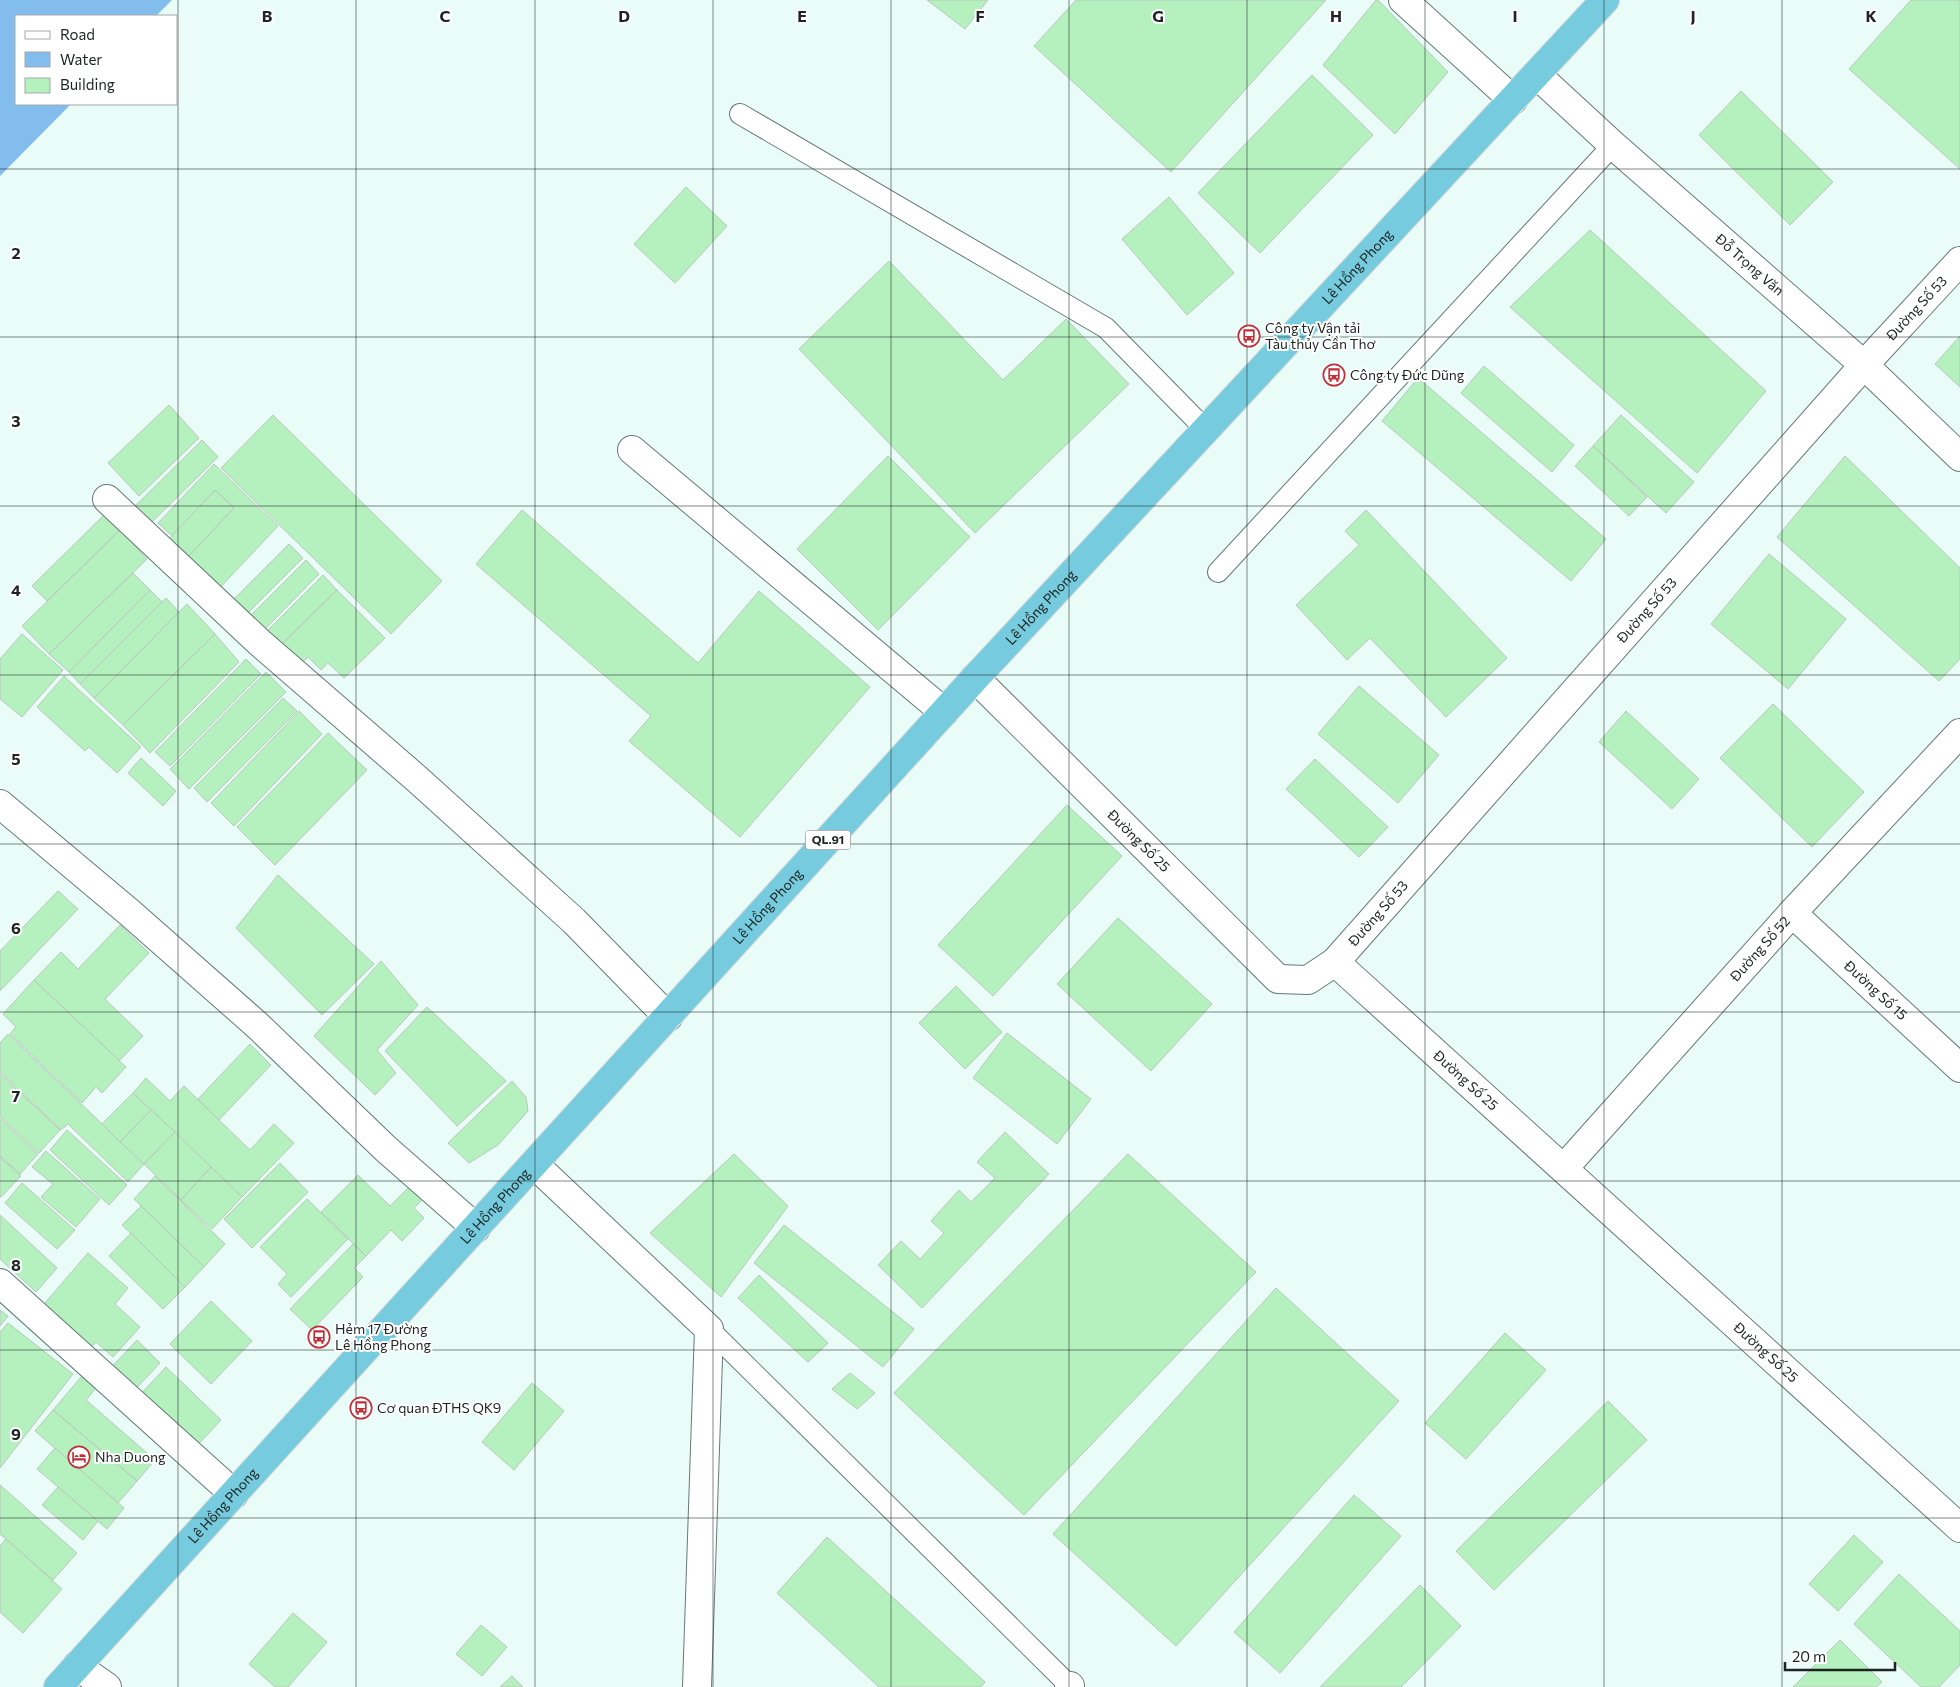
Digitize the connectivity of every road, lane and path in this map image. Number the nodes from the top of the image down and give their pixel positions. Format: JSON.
{"nodes":[{"id":1,"x":1403,"y":0,"type":"edge"},
{"id":2,"x":1606,"y":0,"type":"edge"},
{"id":3,"x":1537,"y":75,"type":"junction"},
{"id":4,"x":1513,"y":100,"type":"junction"},
{"id":5,"x":740,"y":114,"type":"dead end"},
{"id":6,"x":1613,"y":145,"type":"junction"},
{"id":7,"x":1960,"y":261,"type":"edge"},
{"id":8,"x":1864,"y":365,"type":"junction"},
{"id":9,"x":1206,"y":430,"type":"junction"},
{"id":10,"x":632,"y":450,"type":"dead end"},
{"id":11,"x":1960,"y":457,"type":"edge"},
{"id":12,"x":107,"y":499,"type":"dead end"},
{"id":13,"x":1218,"y":572,"type":"dead end"},
{"id":14,"x":975,"y":678,"type":"junction"},
{"id":15,"x":944,"y":712,"type":"junction"},
{"id":16,"x":1960,"y":733,"type":"edge"},
{"id":17,"x":0,"y":804,"type":"edge"},
{"id":18,"x":1792,"y":913,"type":"junction"},
{"id":19,"x":1335,"y":962,"type":"junction"},
{"id":20,"x":668,"y":1017,"type":"junction"},
{"id":21,"x":1960,"y":1068,"type":"edge"},
{"id":22,"x":534,"y":1164,"type":"junction"},
{"id":23,"x":1564,"y":1168,"type":"junction"},
{"id":24,"x":476,"y":1228,"type":"junction"},
{"id":25,"x":0,"y":1283,"type":"edge"},
{"id":26,"x":709,"y":1329,"type":"junction"},
{"id":27,"x":234,"y":1494,"type":"junction"},
{"id":28,"x":1960,"y":1528,"type":"edge"},
{"id":29,"x":77,"y":1666,"type":"junction"},
{"id":30,"x":58,"y":1687,"type":"edge"},
{"id":31,"x":107,"y":1687,"type":"edge"},
{"id":32,"x":697,"y":1687,"type":"edge"},
{"id":33,"x":1070,"y":1687,"type":"edge"}],
"edges":[{"from":1,"to":4,"type":"street"},
{"from":2,"to":3,"type":"highway","name":"Lê Hồng Phong","number":"QL.91"},
{"from":3,"to":4,"type":"highway","name":"Lê Hồng Phong","number":"QL.91"},
{"from":3,"to":6,"type":"street","name":"Đỗ Trọng Văn"},
{"from":4,"to":9,"type":"highway","name":"Lê Hồng Phong","number":"QL.91"},
{"from":5,"to":9,"type":"lane"},
{"from":6,"to":8,"type":"street","name":"Đỗ Trọng Văn"},
{"from":6,"to":13,"type":"lane"},
{"from":7,"to":8,"type":"street","name":"Đường Số 53"},
{"from":8,"to":11,"type":"street","name":"Đỗ Trọng Văn"},
{"from":8,"to":19,"type":"street","name":"Đường Số 53"},
{"from":9,"to":14,"type":"highway","name":"Lê Hồng Phong","number":"QL.91"},
{"from":10,"to":15,"type":"street"},
{"from":12,"to":20,"type":"street"},
{"from":14,"to":15,"type":"highway","name":"Lê Hồng Phong","number":"QL.91"},
{"from":14,"to":19,"type":"street","name":"Đường Số 25"},
{"from":15,"to":20,"type":"highway","name":"Lê Hồng Phong","number":"QL.91"},
{"from":16,"to":18,"type":"street","name":"Đường Số 52"},
{"from":17,"to":24,"type":"street"},
{"from":18,"to":21,"type":"street","name":"Đường Số 15"},
{"from":18,"to":23,"type":"street","name":"Đường Số 52"},
{"from":19,"to":23,"type":"street","name":"Đường Số 25"},
{"from":20,"to":22,"type":"highway","name":"Lê Hồng Phong","number":"QL.91"},
{"from":22,"to":24,"type":"highway","name":"Lê Hồng Phong","number":"QL.91"},
{"from":22,"to":26,"type":"street"},
{"from":23,"to":28,"type":"street","name":"Đường Số 25"},
{"from":24,"to":27,"type":"highway","name":"Lê Hồng Phong","number":"QL.91"},
{"from":25,"to":27,"type":"street"},
{"from":26,"to":32,"type":"street"},
{"from":26,"to":33,"type":"lane"},
{"from":27,"to":29,"type":"highway","name":"Lê Hồng Phong","number":"QL.91"},
{"from":29,"to":30,"type":"highway","name":"Lê Hồng Phong","number":"QL.91"},
{"from":29,"to":31,"type":"street"}]}
